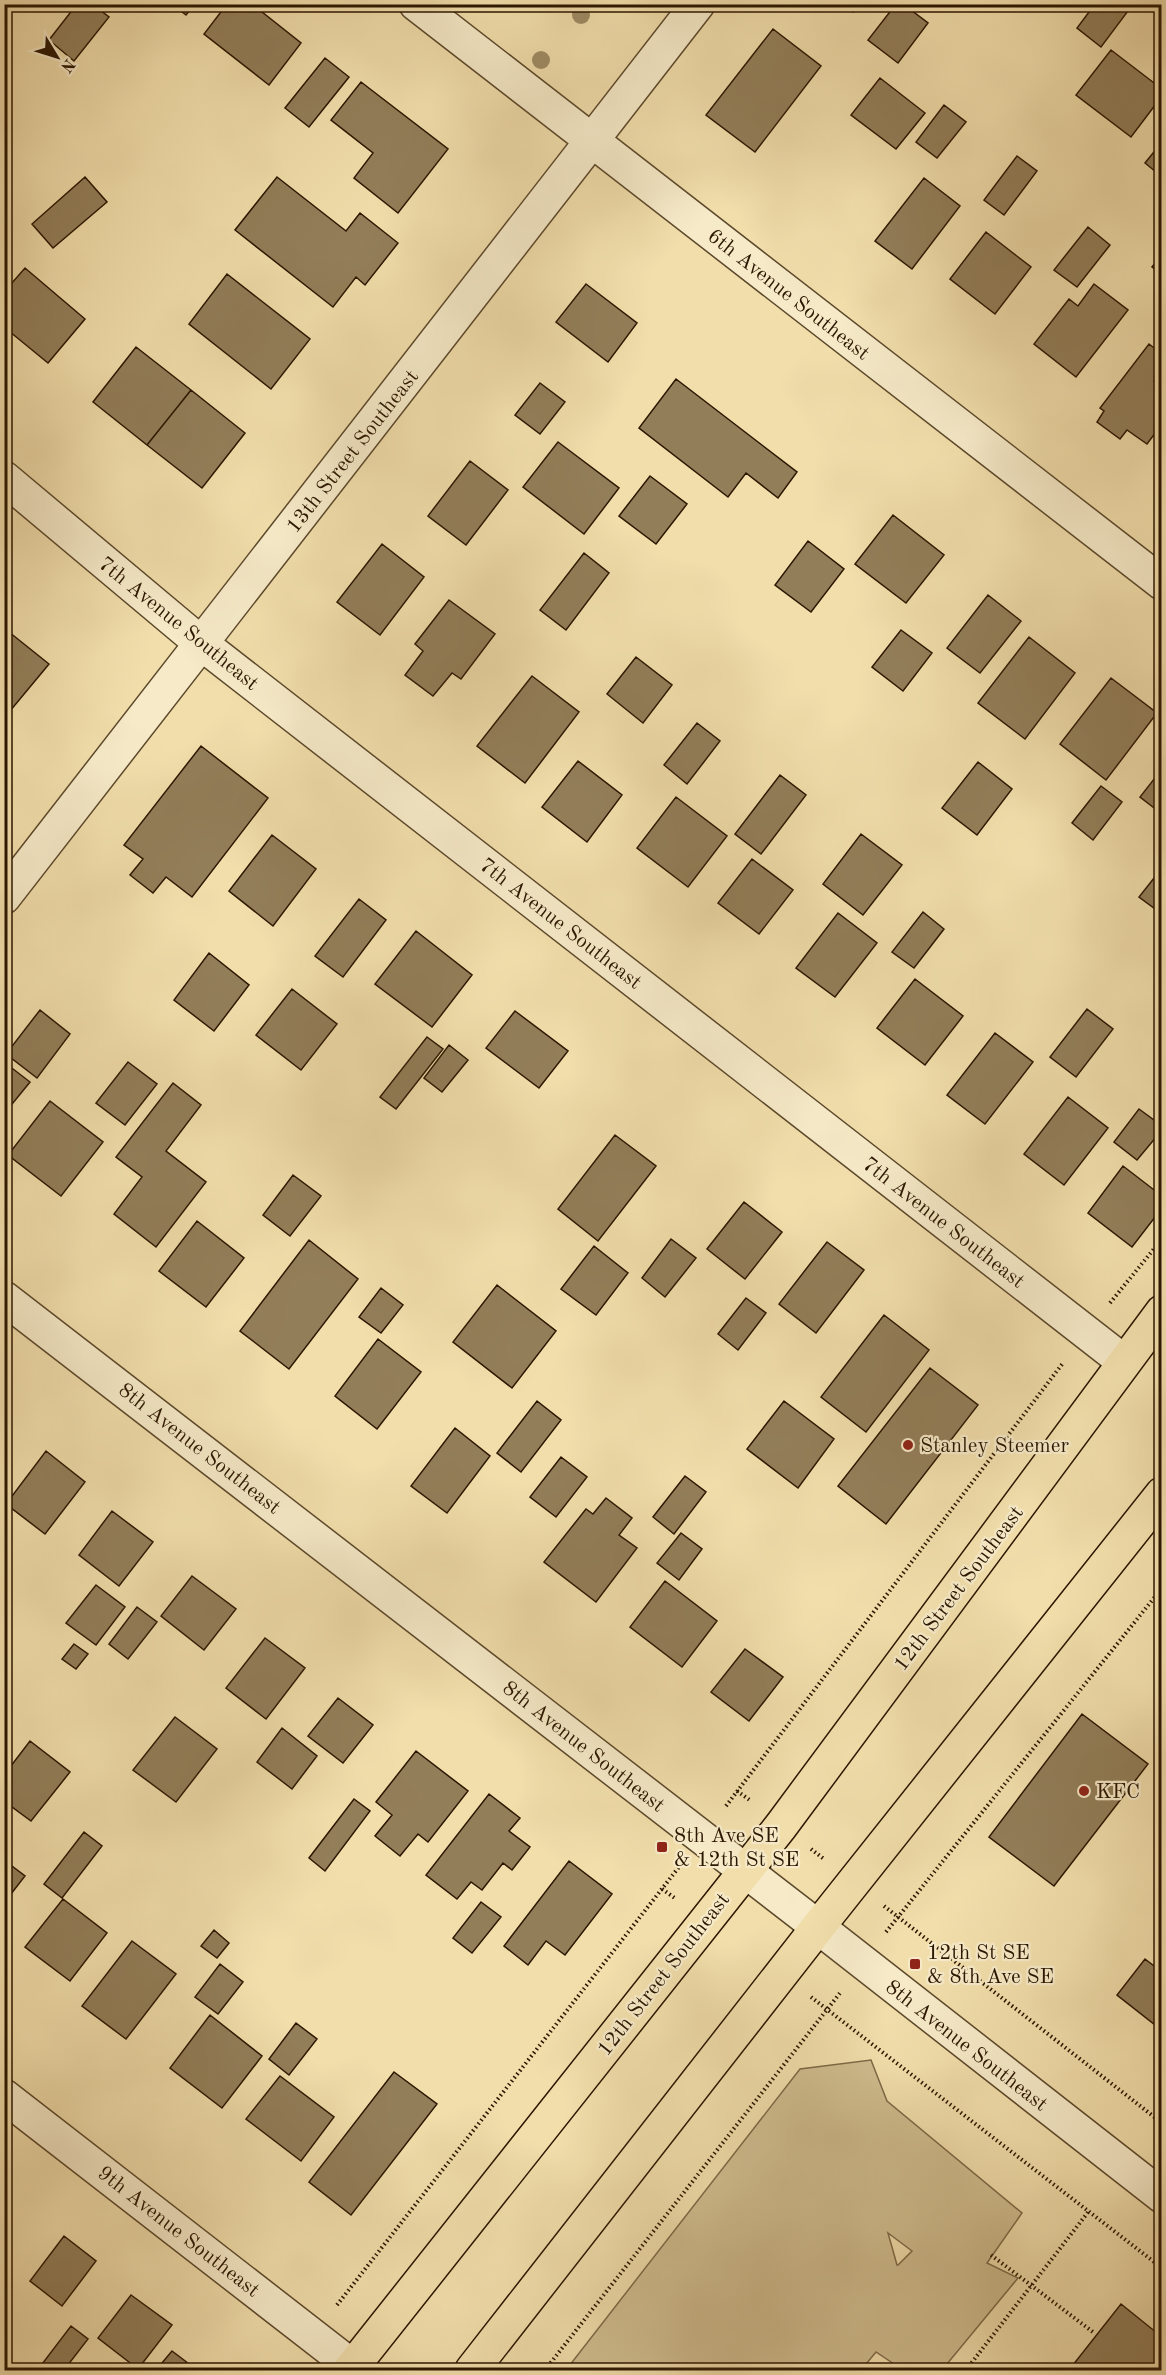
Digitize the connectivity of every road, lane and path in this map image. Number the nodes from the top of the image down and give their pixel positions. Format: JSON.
{"nodes":[{"id":1,"x":416,"y":4,"type":"edge"},
{"id":2,"x":698,"y":4,"type":"edge"},
{"id":3,"x":592,"y":142,"type":"junction"},
{"id":4,"x":4,"y":478,"type":"edge"},
{"id":5,"x":1161,"y":583,"type":"edge"},
{"id":6,"x":202,"y":644,"type":"junction"},
{"id":7,"x":4,"y":897,"type":"edge"},
{"id":8,"x":1161,"y":1239,"type":"edge"},
{"id":9,"x":1120,"y":1291,"type":"dead end"},
{"id":10,"x":4,"y":1298,"type":"edge"},
{"id":11,"x":1161,"y":1312,"type":"edge"},
{"id":12,"x":1123,"y":1361,"type":"junction"},
{"id":13,"x":1054,"y":1375,"type":"dead end"},
{"id":14,"x":1161,"y":1494,"type":"edge"},
{"id":15,"x":1161,"y":1588,"type":"edge"},
{"id":16,"x":781,"y":1826,"type":"junction"},
{"id":17,"x":745,"y":1870,"type":"junction"},
{"id":18,"x":854,"y":1882,"type":"junction"},
{"id":19,"x":898,"y":1916,"type":"junction"},
{"id":20,"x":706,"y":1921,"type":"junction"},
{"id":21,"x":818,"y":1927,"type":"junction"},
{"id":22,"x":780,"y":1975,"type":"junction"},
{"id":23,"x":828,"y":2009,"type":"junction"},
{"id":24,"x":4,"y":2096,"type":"edge"},
{"id":25,"x":1161,"y":2123,"type":"edge"},
{"id":26,"x":1161,"y":2196,"type":"edge"},
{"id":27,"x":1089,"y":2211,"type":"junction"},
{"id":28,"x":992,"y":2255,"type":"dead end"},
{"id":29,"x":1161,"y":2268,"type":"edge"},
{"id":30,"x":1032,"y":2284,"type":"junction"},
{"id":31,"x":347,"y":2292,"type":"dead end"},
{"id":32,"x":1093,"y":2332,"type":"dead end"},
{"id":33,"x":351,"y":2368,"type":"edge"},
{"id":34,"x":472,"y":2370,"type":"edge"},
{"id":35,"x":545,"y":2370,"type":"edge"},
{"id":36,"x":966,"y":2370,"type":"edge"}],
"edges":[{"from":1,"to":3,"type":"street","name":"6th Avenue Southeast"},
{"from":2,"to":3,"type":"street","name":"13th Street Southeast"},
{"from":3,"to":5,"type":"street","name":"6th Avenue Southeast"},
{"from":3,"to":6,"type":"street","name":"13th Street Southeast"},
{"from":4,"to":6,"type":"street","name":"7th Avenue Southeast"},
{"from":6,"to":7,"type":"street","name":"13th Street Southeast"},
{"from":6,"to":12,"type":"street","name":"7th Avenue Southeast"},
{"from":8,"to":9,"type":"path"},
{"from":10,"to":17,"type":"street","name":"8th Avenue Southeast"},
{"from":11,"to":12,"type":"main road","name":"12th Street Southeast"},
{"from":12,"to":16,"type":"main road","name":"12th Street Southeast"},
{"from":13,"to":16,"type":"path"},
{"from":14,"to":18,"type":"main road"},
{"from":15,"to":19,"type":"path"},
{"from":16,"to":17,"type":"main road","name":"12th Street Southeast"},
{"from":16,"to":18,"type":"path"},
{"from":17,"to":20,"type":"main road","name":"12th Street Southeast"},
{"from":17,"to":21,"type":"street","name":"8th Avenue Southeast"},
{"from":18,"to":19,"type":"path"},
{"from":18,"to":21,"type":"main road"},
{"from":19,"to":25,"type":"path"},
{"from":20,"to":31,"type":"path"},
{"from":20,"to":33,"type":"main road","name":"12th Street Southeast"},
{"from":21,"to":22,"type":"main road"},
{"from":21,"to":26,"type":"street","name":"8th Avenue Southeast"},
{"from":22,"to":23,"type":"path"},
{"from":22,"to":34,"type":"main road"},
{"from":23,"to":27,"type":"path"},
{"from":23,"to":35,"type":"path"},
{"from":24,"to":33,"type":"street","name":"9th Avenue Southeast"},
{"from":27,"to":29,"type":"path"},
{"from":27,"to":30,"type":"path"},
{"from":28,"to":30,"type":"path"},
{"from":30,"to":32,"type":"path"},
{"from":30,"to":36,"type":"path"}]}
